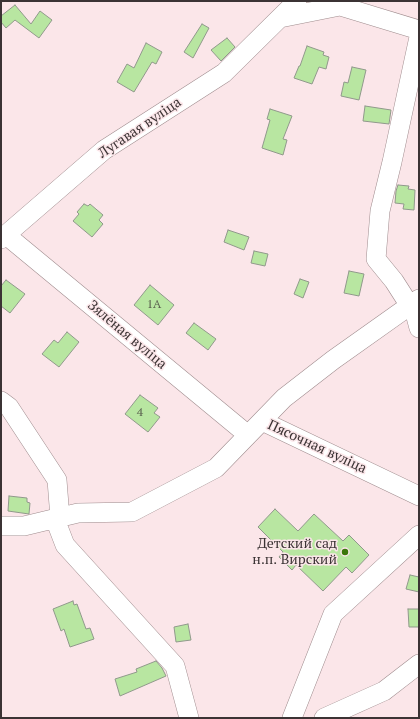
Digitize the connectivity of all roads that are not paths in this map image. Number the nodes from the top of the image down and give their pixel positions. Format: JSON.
{"nodes":[{"id":1,"x":297,"y":1,"type":"edge"},
{"id":2,"x":339,"y":3,"type":"edge"},
{"id":3,"x":280,"y":18,"type":"junction"},
{"id":4,"x":419,"y":30,"type":"edge"},
{"id":5,"x":419,"y":37,"type":"edge"},
{"id":6,"x":3,"y":237,"type":"edge"},
{"id":7,"x":416,"y":298,"type":"edge"},
{"id":8,"x":419,"y":328,"type":"edge"},
{"id":9,"x":1,"y":401,"type":"edge"},
{"id":10,"x":262,"y":421,"type":"junction"},
{"id":11,"x":248,"y":435,"type":"junction"},
{"id":12,"x":419,"y":496,"type":"edge"},
{"id":13,"x":58,"y":518,"type":"junction"},
{"id":14,"x":1,"y":526,"type":"edge"},
{"id":15,"x":419,"y":535,"type":"edge"},
{"id":16,"x":419,"y":664,"type":"edge"},
{"id":17,"x":189,"y":718,"type":"edge"},
{"id":18,"x":292,"y":718,"type":"edge"},
{"id":19,"x":324,"y":718,"type":"edge"}],
"edges":[{"from":1,"to":3,"type":"street","name":"Лугавая вуліца"},
{"from":2,"to":3,"type":"street"},
{"from":2,"to":4,"type":"street"},
{"from":3,"to":6,"type":"street","name":"Лугавая вуліца"},
{"from":5,"to":7,"type":"street"},
{"from":6,"to":11,"type":"street","name":"Зялёная вуліца"},
{"from":7,"to":8,"type":"street"},
{"from":7,"to":10,"type":"street"},
{"from":9,"to":13,"type":"street"},
{"from":10,"to":11,"type":"street","name":"Пясочная вуліца"},
{"from":10,"to":12,"type":"street","name":"Пясочная вуліца"},
{"from":11,"to":13,"type":"street","name":"Пясочная вуліца"},
{"from":13,"to":14,"type":"street","name":"Пясочная вуліца"},
{"from":13,"to":17,"type":"street"},
{"from":15,"to":18,"type":"street"},
{"from":16,"to":19,"type":"street"}]}
